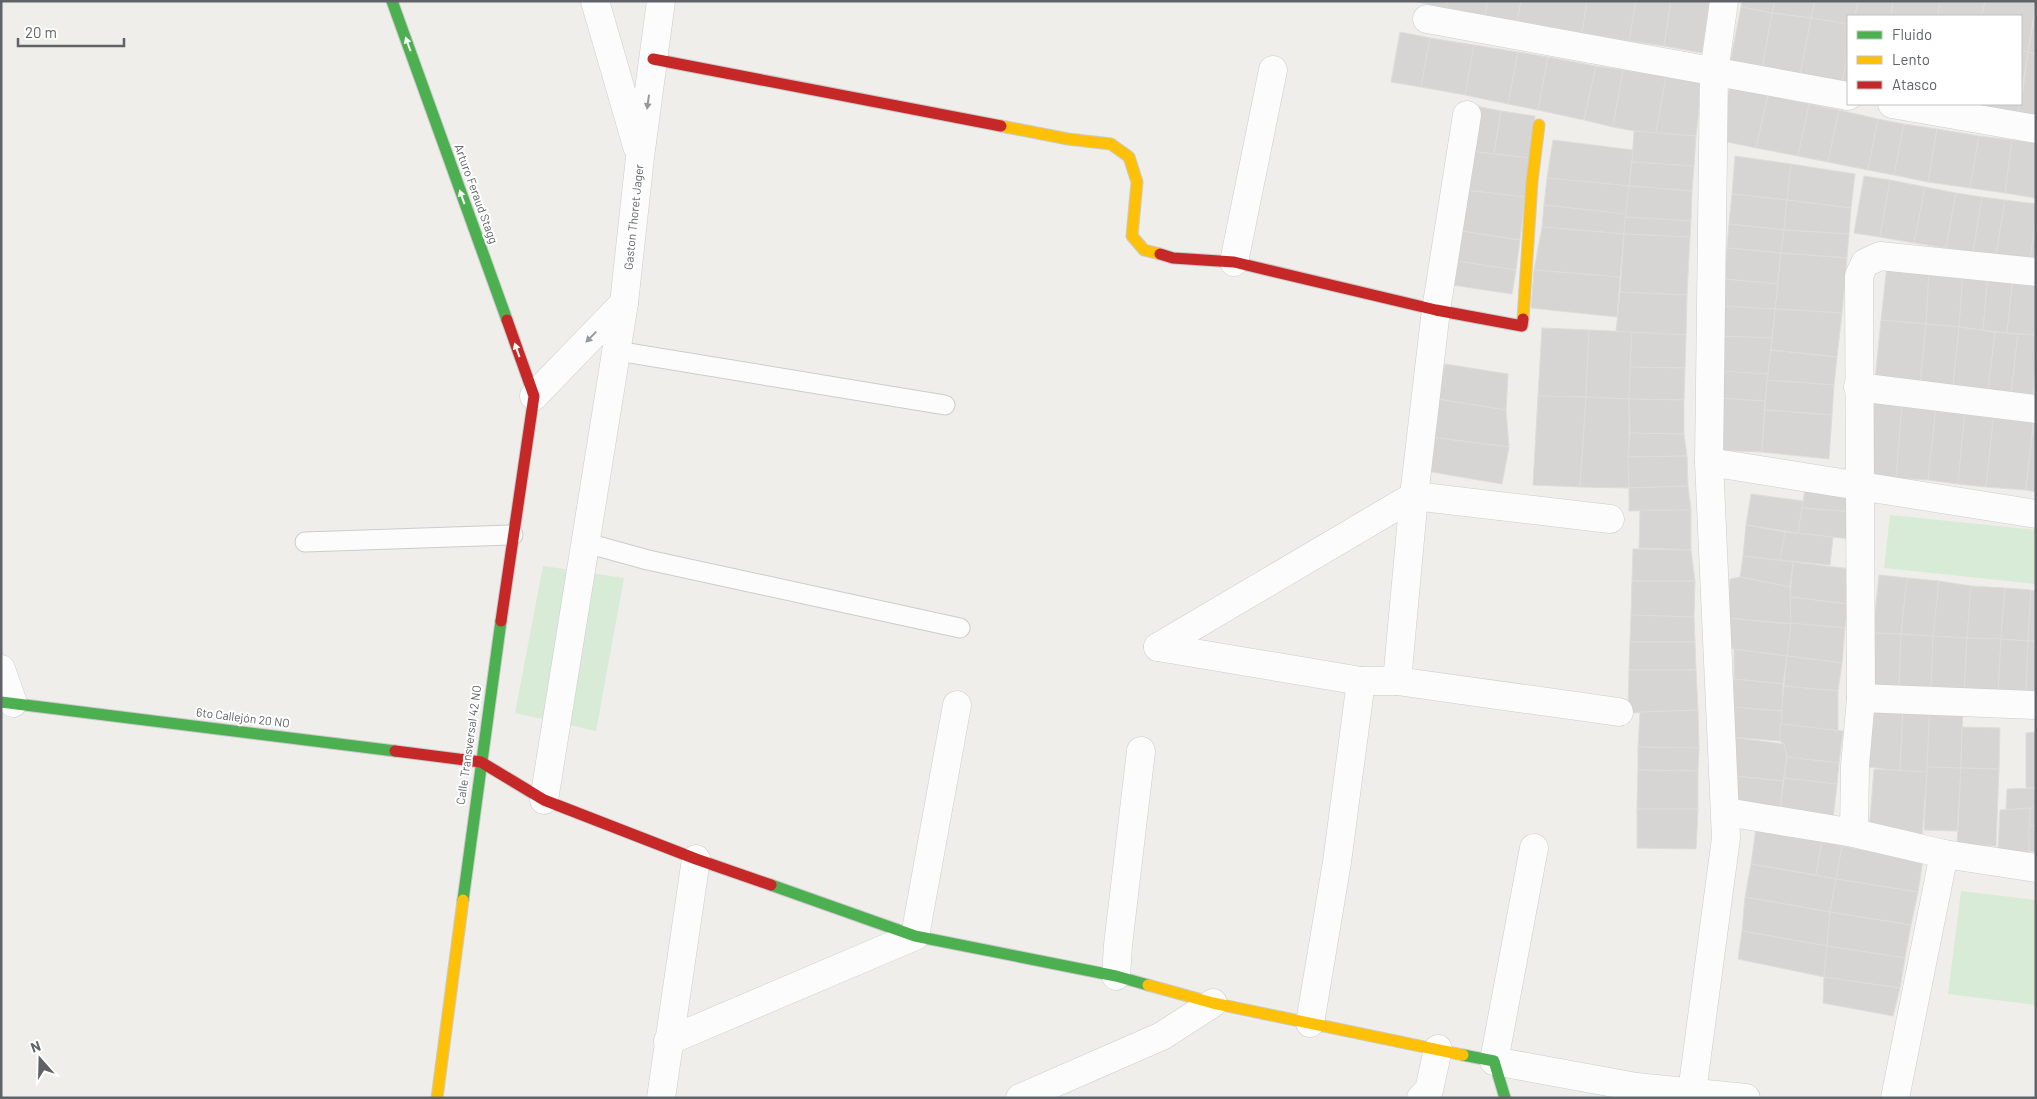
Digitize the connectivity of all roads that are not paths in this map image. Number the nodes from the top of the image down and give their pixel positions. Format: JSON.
{"nodes":[{"id":1,"x":392,"y":1,"type":"edge"},
{"id":2,"x":595,"y":1,"type":"edge"},
{"id":3,"x":661,"y":1,"type":"edge"},
{"id":4,"x":1724,"y":1,"type":"edge"},
{"id":5,"x":1427,"y":19,"type":"dead end"},
{"id":6,"x":653,"y":59,"type":"junction"},
{"id":7,"x":1273,"y":70,"type":"dead end"},
{"id":8,"x":1714,"y":72,"type":"junction"},
{"id":9,"x":1847,"y":96,"type":"edge"},
{"id":10,"x":1898,"y":105,"type":"edge"},
{"id":11,"x":1467,"y":115,"type":"dead end"},
{"id":12,"x":1539,"y":125,"type":"dead end"},
{"id":13,"x":2036,"y":129,"type":"edge"},
{"id":14,"x":640,"y":157,"type":"junction"},
{"id":15,"x":1234,"y":262,"type":"junction"},
{"id":16,"x":2036,"y":272,"type":"edge"},
{"id":17,"x":624,"y":303,"type":"junction"},
{"id":18,"x":1436,"y":310,"type":"junction"},
{"id":19,"x":616,"y":351,"type":"junction"},
{"id":20,"x":1858,"y":387,"type":"junction"},
{"id":21,"x":534,"y":396,"type":"junction"},
{"id":22,"x":945,"y":405,"type":"dead end"},
{"id":23,"x":2036,"y":409,"type":"edge"},
{"id":24,"x":1709,"y":462,"type":"junction"},
{"id":25,"x":1859,"y":485,"type":"junction"},
{"id":26,"x":1414,"y":496,"type":"junction"},
{"id":27,"x":2036,"y":514,"type":"edge"},
{"id":28,"x":1610,"y":520,"type":"dead end"},
{"id":29,"x":513,"y":535,"type":"junction"},
{"id":30,"x":305,"y":542,"type":"dead end"},
{"id":31,"x":586,"y":543,"type":"junction"},
{"id":32,"x":960,"y":628,"type":"dead end"},
{"id":33,"x":1,"y":669,"type":"edge"},
{"id":34,"x":1361,"y":681,"type":"junction"},
{"id":35,"x":1397,"y":681,"type":"junction"},
{"id":36,"x":1861,"y":698,"type":"junction"},
{"id":37,"x":7,"y":702,"type":"edge"},
{"id":38,"x":957,"y":705,"type":"dead end"},
{"id":39,"x":2036,"y":705,"type":"edge"},
{"id":40,"x":1619,"y":712,"type":"dead end"},
{"id":41,"x":1141,"y":751,"type":"dead end"},
{"id":42,"x":480,"y":762,"type":"junction"},
{"id":43,"x":544,"y":800,"type":"junction"},
{"id":44,"x":1726,"y":812,"type":"junction"},
{"id":45,"x":1854,"y":833,"type":"junction"},
{"id":46,"x":1534,"y":848,"type":"dead end"},
{"id":47,"x":1944,"y":854,"type":"junction"},
{"id":48,"x":696,"y":859,"type":"junction"},
{"id":49,"x":2036,"y":868,"type":"edge"},
{"id":50,"x":915,"y":936,"type":"junction"},
{"id":51,"x":1116,"y":976,"type":"junction"},
{"id":52,"x":1213,"y":1004,"type":"junction"},
{"id":53,"x":1310,"y":1022,"type":"junction"},
{"id":54,"x":668,"y":1041,"type":"junction"},
{"id":55,"x":1438,"y":1049,"type":"junction"},
{"id":56,"x":1494,"y":1061,"type":"junction"},
{"id":57,"x":1692,"y":1092,"type":"junction"},
{"id":58,"x":1638,"y":1093,"type":"edge"},
{"id":59,"x":437,"y":1098,"type":"edge"},
{"id":60,"x":661,"y":1098,"type":"edge"},
{"id":61,"x":1020,"y":1098,"type":"edge"},
{"id":62,"x":1421,"y":1098,"type":"edge"},
{"id":63,"x":1505,"y":1098,"type":"edge"},
{"id":64,"x":1746,"y":1098,"type":"edge"},
{"id":65,"x":1895,"y":1098,"type":"edge"}],
"edges":[{"from":21,"to":1,"type":"street","name":"Arturo Feraud Stagg","one_way":true},
{"from":2,"to":14,"type":"street"},
{"from":3,"to":6,"type":"street","name":"Gaston Thoret Jager"},
{"from":4,"to":8,"type":"street"},
{"from":5,"to":8,"type":"street"},
{"from":6,"to":14,"type":"street","name":"Gaston Thoret Jager","one_way":true},
{"from":6,"to":15,"type":"street"},
{"from":7,"to":15,"type":"street"},
{"from":8,"to":9,"type":"street"},
{"from":8,"to":24,"type":"street"},
{"from":10,"to":13,"type":"street"},
{"from":11,"to":18,"type":"street"},
{"from":12,"to":18,"type":"street"},
{"from":14,"to":17,"type":"street","name":"Gaston Thoret Jager"},
{"from":15,"to":18,"type":"street"},
{"from":16,"to":20,"type":"street"},
{"from":17,"to":19,"type":"street","name":"Gaston Thoret Jager"},
{"from":17,"to":21,"type":"street","one_way":true},
{"from":18,"to":26,"type":"street"},
{"from":19,"to":22,"type":"lane"},
{"from":19,"to":31,"type":"street","name":"Gaston Thoret Jager"},
{"from":20,"to":23,"type":"street"},
{"from":20,"to":25,"type":"street"},
{"from":21,"to":29,"type":"street","name":"Calle Transversal 42 NO"},
{"from":24,"to":25,"type":"street"},
{"from":24,"to":44,"type":"street"},
{"from":25,"to":27,"type":"street"},
{"from":25,"to":36,"type":"street"},
{"from":26,"to":28,"type":"street"},
{"from":26,"to":34,"type":"street"},
{"from":26,"to":35,"type":"street"},
{"from":29,"to":30,"type":"lane"},
{"from":29,"to":42,"type":"street","name":"Calle Transversal 42 NO"},
{"from":31,"to":32,"type":"lane"},
{"from":31,"to":43,"type":"street","name":"Gaston Thoret Jager"},
{"from":33,"to":37,"type":"street"},
{"from":34,"to":35,"type":"street"},
{"from":34,"to":53,"type":"street"},
{"from":35,"to":40,"type":"street"},
{"from":36,"to":39,"type":"street"},
{"from":36,"to":45,"type":"street"},
{"from":37,"to":42,"type":"street","name":"6to Callejón 20 NO"},
{"from":38,"to":50,"type":"street"},
{"from":41,"to":51,"type":"street"},
{"from":42,"to":43,"type":"street"},
{"from":42,"to":59,"type":"street","name":"Calle Transversal 42 NO"},
{"from":43,"to":48,"type":"street"},
{"from":44,"to":45,"type":"street"},
{"from":44,"to":57,"type":"street"},
{"from":45,"to":47,"type":"street"},
{"from":46,"to":56,"type":"street"},
{"from":47,"to":49,"type":"street"},
{"from":47,"to":65,"type":"street"},
{"from":48,"to":50,"type":"street"},
{"from":48,"to":54,"type":"street"},
{"from":50,"to":51,"type":"street"},
{"from":50,"to":54,"type":"street"},
{"from":51,"to":52,"type":"street"},
{"from":52,"to":53,"type":"street"},
{"from":52,"to":61,"type":"street"},
{"from":53,"to":55,"type":"street"},
{"from":54,"to":60,"type":"street"},
{"from":55,"to":56,"type":"street"},
{"from":55,"to":62,"type":"street"},
{"from":56,"to":58,"type":"street"},
{"from":56,"to":63,"type":"street"},
{"from":57,"to":58,"type":"street"},
{"from":57,"to":64,"type":"street"}]}
